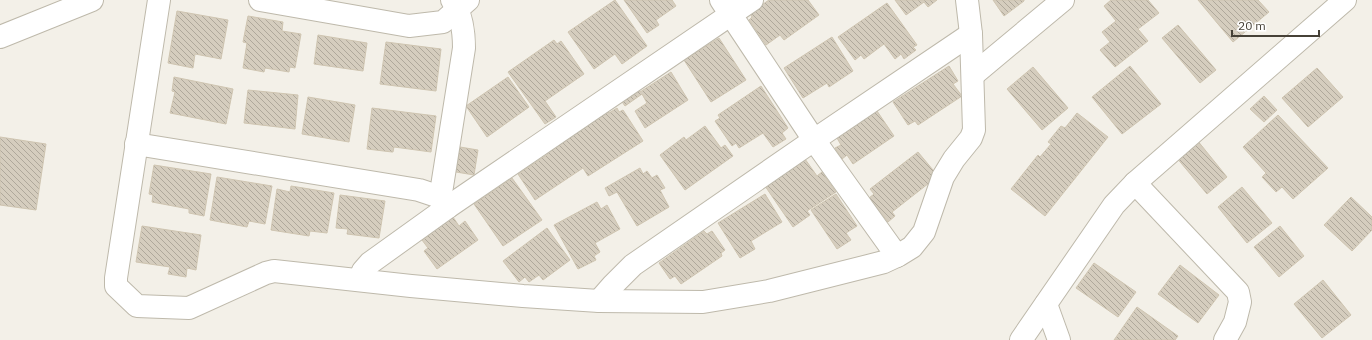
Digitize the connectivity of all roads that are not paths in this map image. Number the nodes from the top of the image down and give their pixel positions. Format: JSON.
{"nodes":[{"id":1,"x":92,"y":0,"type":"edge"},
{"id":2,"x":159,"y":0,"type":"edge"},
{"id":3,"x":260,"y":0,"type":"edge"},
{"id":4,"x":752,"y":0,"type":"edge"},
{"id":5,"x":967,"y":0,"type":"edge"},
{"id":6,"x":1063,"y":0,"type":"edge"},
{"id":7,"x":1345,"y":0,"type":"edge"},
{"id":8,"x":459,"y":3,"type":"edge"},
{"id":9,"x":726,"y":7,"type":"edge"},
{"id":10,"x":971,"y":34,"type":"junction"},
{"id":11,"x":0,"y":37,"type":"edge"},
{"id":12,"x":972,"y":75,"type":"junction"},
{"id":13,"x":814,"y":140,"type":"junction"},
{"id":14,"x":136,"y":144,"type":"junction"},
{"id":15,"x":1135,"y":183,"type":"junction"},
{"id":16,"x":444,"y":203,"type":"junction"},
{"id":17,"x":897,"y":256,"type":"junction"},
{"id":18,"x":359,"y":280,"type":"junction"},
{"id":19,"x":600,"y":301,"type":"junction"},
{"id":20,"x":1046,"y":304,"type":"junction"},
{"id":21,"x":1021,"y":340,"type":"edge"},
{"id":22,"x":1059,"y":340,"type":"edge"},
{"id":23,"x":1225,"y":340,"type":"edge"}],
"edges":[{"from":1,"to":11,"type":"street"},
{"from":2,"to":14,"type":"street"},
{"from":3,"to":8,"type":"street"},
{"from":4,"to":9,"type":"street"},
{"from":5,"to":10,"type":"street"},
{"from":6,"to":12,"type":"street"},
{"from":7,"to":15,"type":"street"},
{"from":8,"to":16,"type":"street"},
{"from":9,"to":13,"type":"street"},
{"from":9,"to":16,"type":"street"},
{"from":10,"to":12,"type":"street"},
{"from":10,"to":13,"type":"street"},
{"from":12,"to":17,"type":"street"},
{"from":13,"to":17,"type":"street"},
{"from":13,"to":19,"type":"street"},
{"from":14,"to":16,"type":"street"},
{"from":14,"to":18,"type":"street"},
{"from":15,"to":20,"type":"street"},
{"from":15,"to":23,"type":"street"},
{"from":16,"to":18,"type":"street"},
{"from":17,"to":19,"type":"street"},
{"from":18,"to":19,"type":"street"},
{"from":20,"to":21,"type":"street"},
{"from":20,"to":22,"type":"street"}]}
